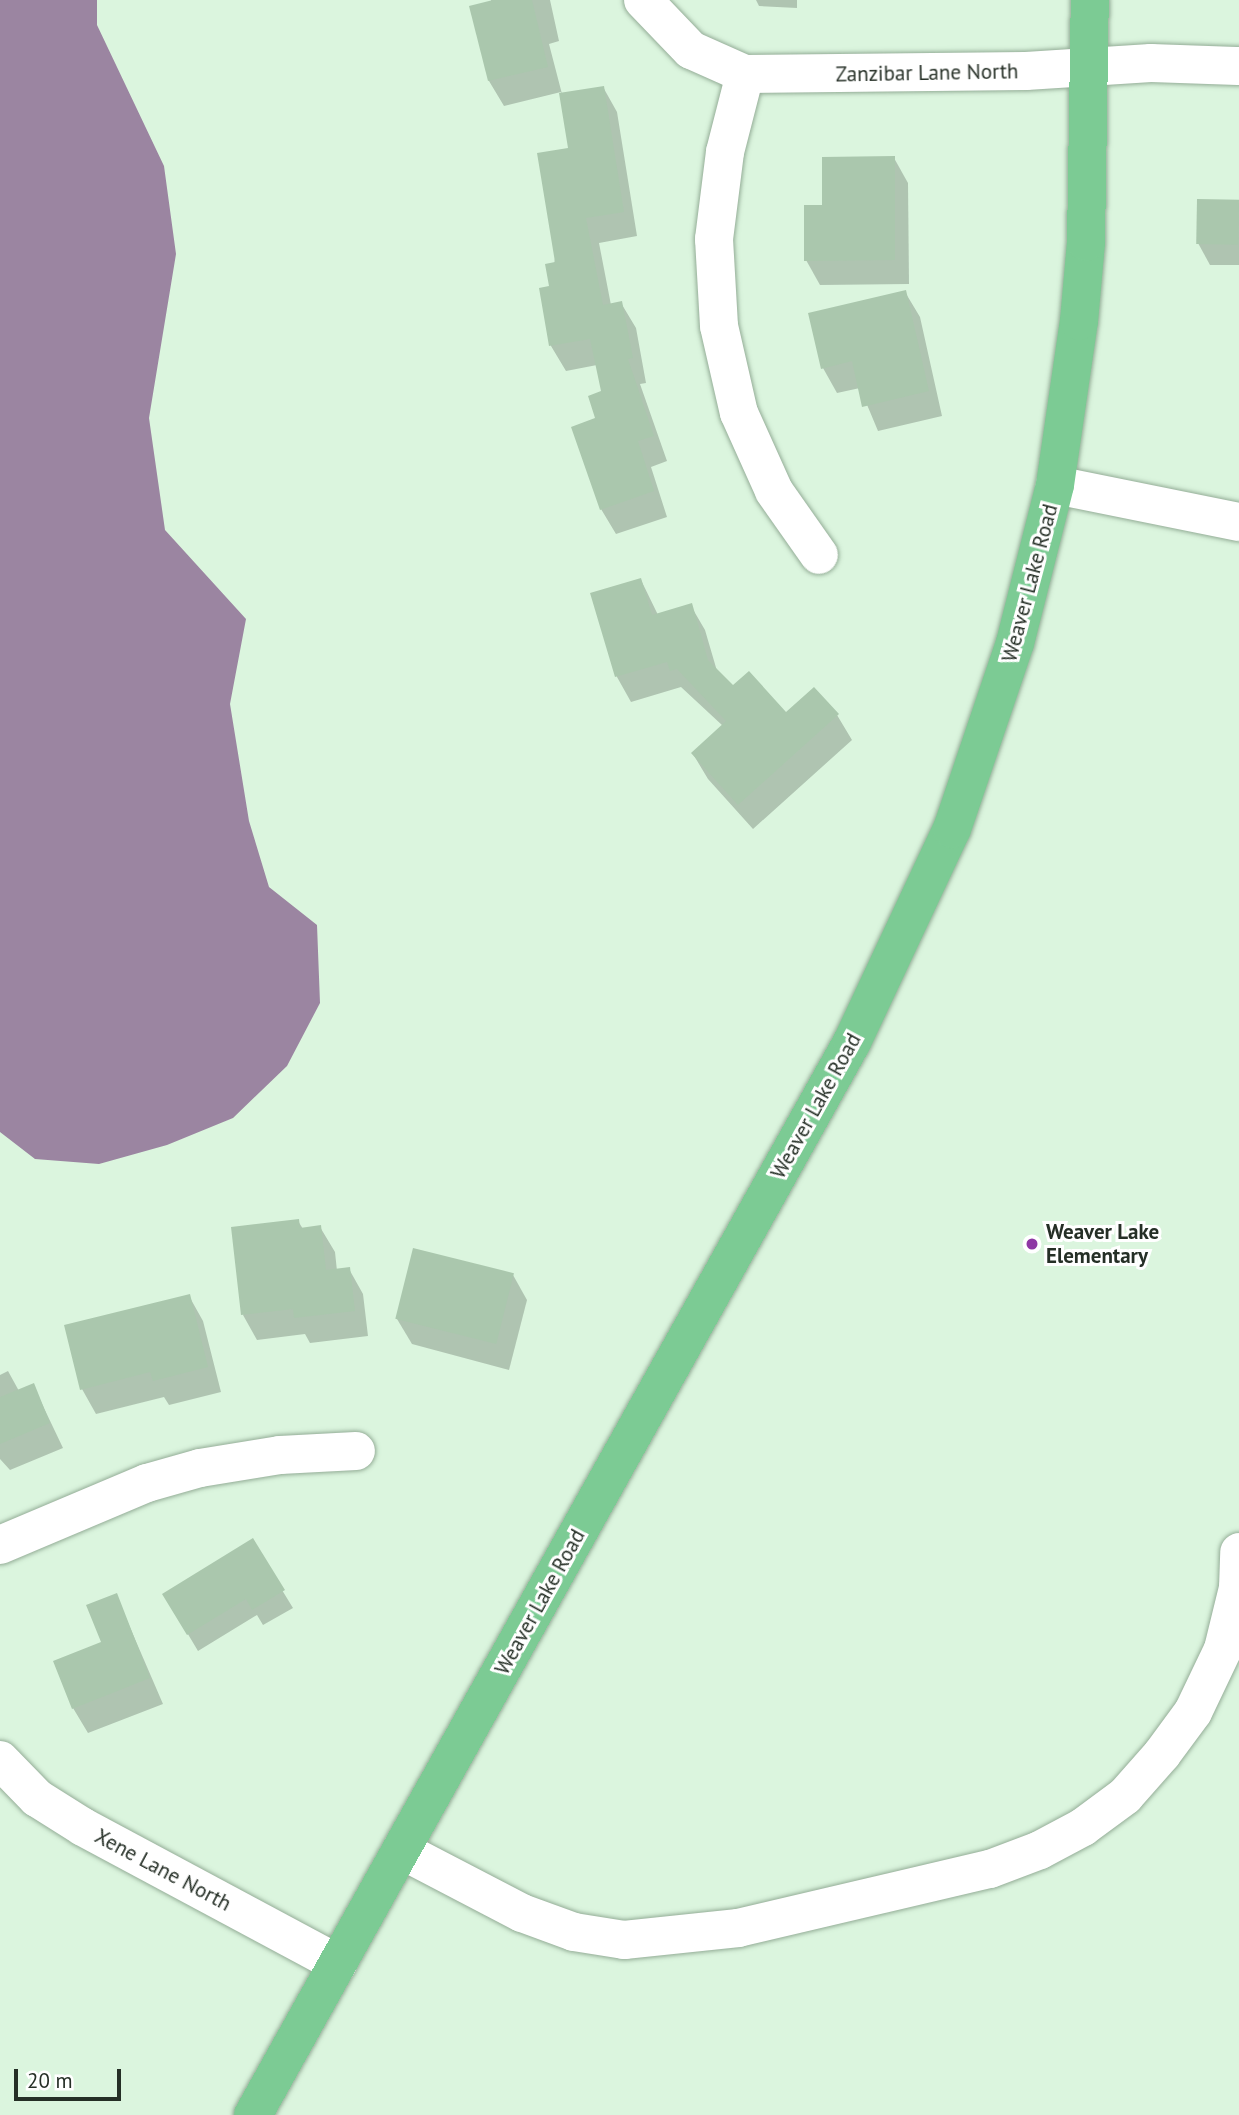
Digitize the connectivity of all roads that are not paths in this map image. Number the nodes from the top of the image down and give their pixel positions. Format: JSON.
{"nodes":[{"id":1,"x":643,"y":0,"type":"edge"},
{"id":2,"x":1090,"y":0,"type":"edge"},
{"id":3,"x":1239,"y":66,"type":"edge"},
{"id":4,"x":1091,"y":67,"type":"junction"},
{"id":5,"x":745,"y":75,"type":"junction"},
{"id":6,"x":1055,"y":485,"type":"junction"},
{"id":7,"x":1239,"y":522,"type":"edge"},
{"id":8,"x":819,"y":555,"type":"dead end"},
{"id":9,"x":356,"y":1451,"type":"dead end"},
{"id":10,"x":0,"y":1545,"type":"edge"},
{"id":11,"x":1239,"y":1552,"type":"edge"},
{"id":12,"x":0,"y":1760,"type":"edge"},
{"id":13,"x":401,"y":1850,"type":"junction"},
{"id":14,"x":338,"y":1964,"type":"junction"},
{"id":15,"x":253,"y":2115,"type":"edge"}],
"edges":[{"from":1,"to":5,"type":"street","name":"Zanzibar Lane North"},
{"from":2,"to":4,"type":"main road","name":"Weaver Lake Road"},
{"from":3,"to":4,"type":"street","name":"Zanzibar Lane North"},
{"from":4,"to":5,"type":"street","name":"Zanzibar Lane North"},
{"from":4,"to":6,"type":"main road","name":"Weaver Lake Road"},
{"from":5,"to":8,"type":"street"},
{"from":6,"to":7,"type":"street"},
{"from":6,"to":13,"type":"main road","name":"Weaver Lake Road"},
{"from":9,"to":10,"type":"street"},
{"from":11,"to":13,"type":"street"},
{"from":12,"to":14,"type":"street","name":"Xene Lane North"},
{"from":13,"to":14,"type":"main road","name":"Weaver Lake Road"},
{"from":14,"to":15,"type":"main road","name":"Weaver Lake Road"}]}
